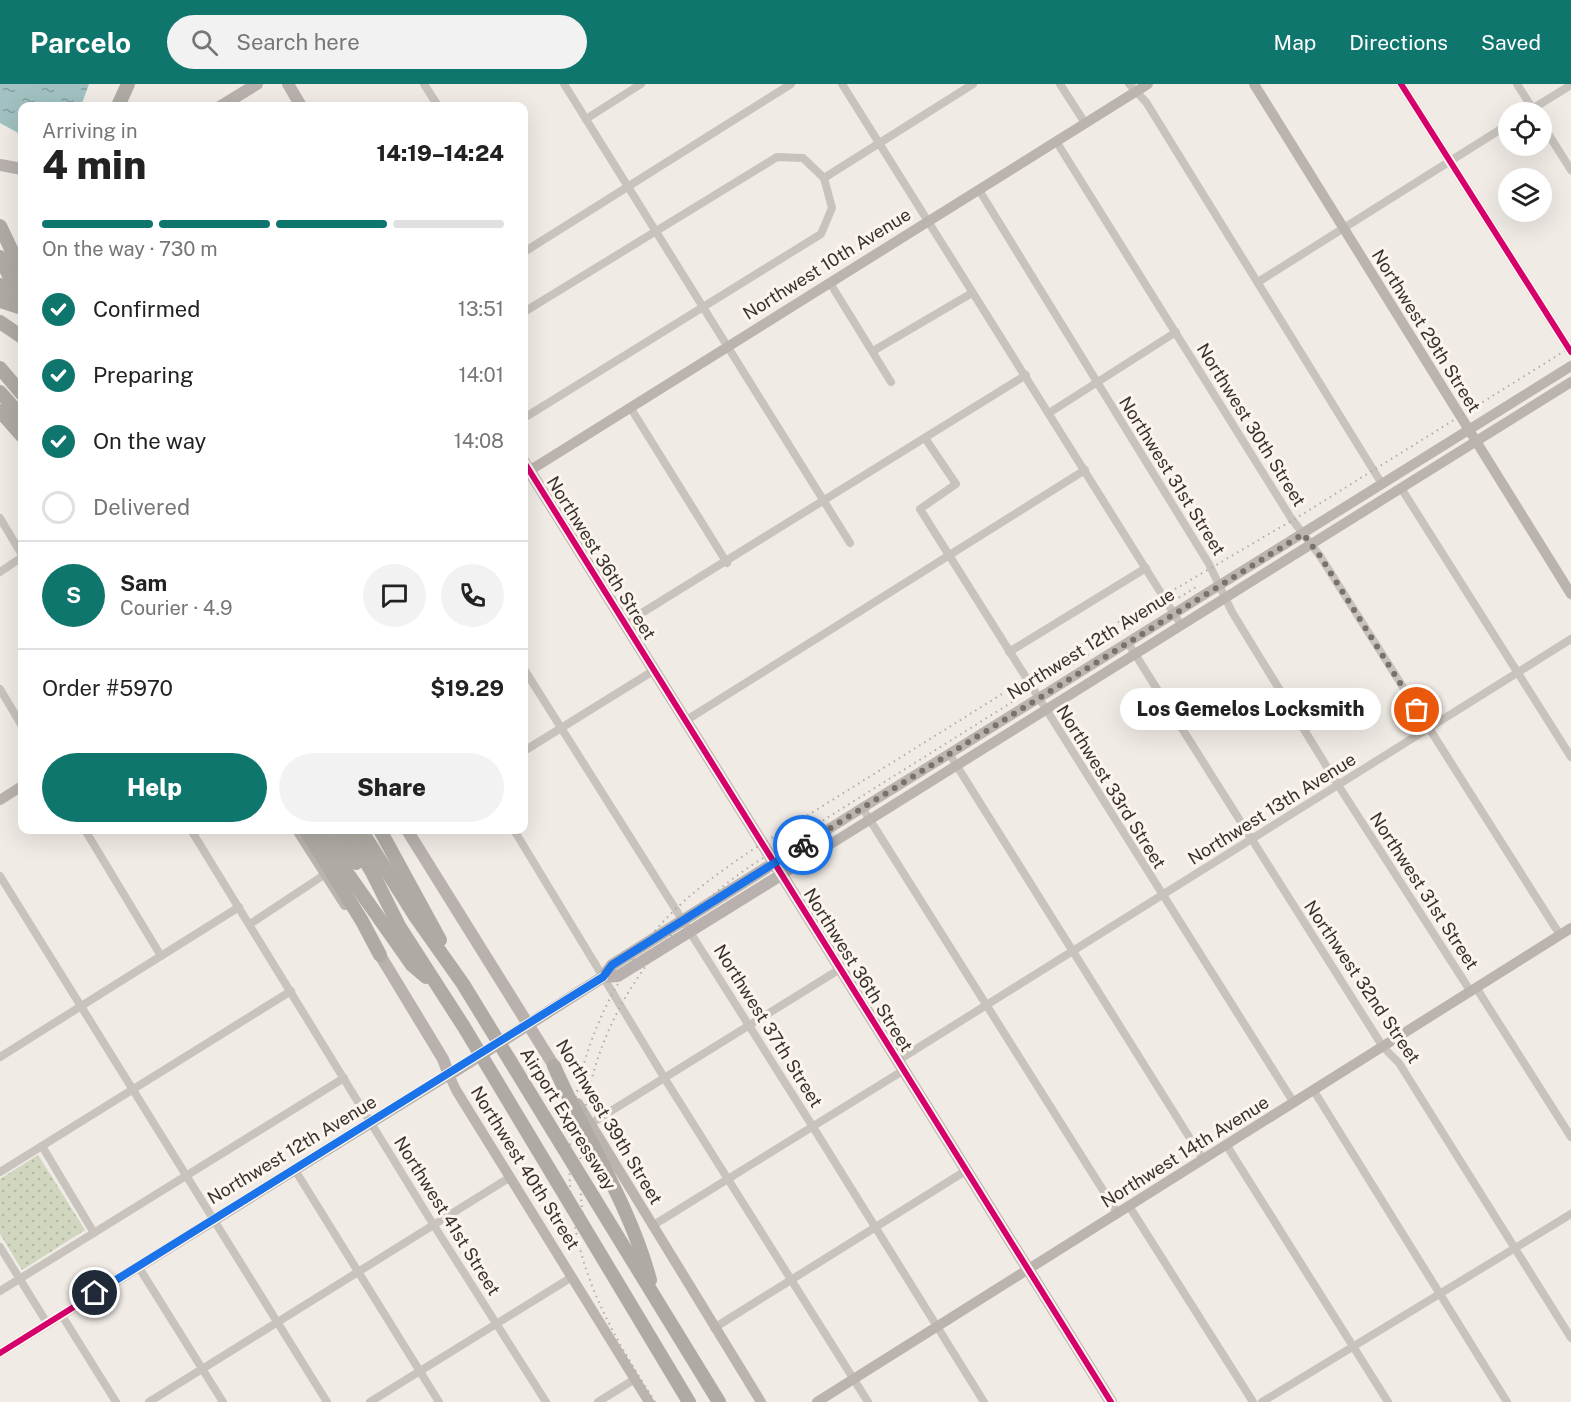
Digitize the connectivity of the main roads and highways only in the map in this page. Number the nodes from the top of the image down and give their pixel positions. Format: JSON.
{"nodes":[{"id":1,"x":128,"y":84,"type":"edge"},
{"id":2,"x":257,"y":84,"type":"edge"},
{"id":3,"x":288,"y":84,"type":"edge"},
{"id":4,"x":1148,"y":84,"type":"edge"},
{"id":5,"x":1254,"y":84,"type":"edge"},
{"id":6,"x":1401,"y":84,"type":"edge"},
{"id":7,"x":1133,"y":88,"type":"edge"},
{"id":8,"x":120,"y":102,"type":"edge"},
{"id":9,"x":228,"y":102,"type":"edge"},
{"id":10,"x":299,"y":102,"type":"edge"},
{"id":11,"x":0,"y":165,"type":"edge"},
{"id":12,"x":18,"y":168,"type":"edge"},
{"id":13,"x":0,"y":226,"type":"edge"},
{"id":14,"x":0,"y":257,"type":"edge"},
{"id":15,"x":18,"y":264,"type":"edge"},
{"id":16,"x":0,"y":285,"type":"edge"},
{"id":17,"x":18,"y":293,"type":"edge"},
{"id":18,"x":18,"y":298,"type":"edge"},
{"id":19,"x":0,"y":301,"type":"edge"},
{"id":20,"x":18,"y":307,"type":"edge"},
{"id":21,"x":0,"y":322,"type":"edge"},
{"id":22,"x":18,"y":334,"type":"edge"},
{"id":23,"x":1571,"y":352,"type":"edge"},
{"id":24,"x":1571,"y":366,"type":"edge"},
{"id":25,"x":0,"y":368,"type":"edge"},
{"id":26,"x":1571,"y":382,"type":"edge"},
{"id":27,"x":18,"y":389,"type":"edge"},
{"id":28,"x":0,"y":392,"type":"edge"},
{"id":29,"x":0,"y":411,"type":"edge"},
{"id":30,"x":18,"y":412,"type":"edge"},
{"id":31,"x":1468,"y":430,"type":"junction"},
{"id":32,"x":18,"y":431,"type":"edge"},
{"id":33,"x":1475,"y":441,"type":"junction"},
{"id":34,"x":1432,"y":453,"type":"junction"},
{"id":35,"x":528,"y":467,"type":"edge"},
{"id":36,"x":528,"y":474,"type":"edge"},
{"id":37,"x":1382,"y":484,"type":"junction"},
{"id":38,"x":1401,"y":488,"type":"junction"},
{"id":39,"x":1347,"y":522,"type":"junction"},
{"id":40,"x":1571,"y":594,"type":"edge"},
{"id":41,"x":18,"y":789,"type":"edge"},
{"id":42,"x":0,"y":800,"type":"edge"},
{"id":43,"x":299,"y":834,"type":"edge"},
{"id":44,"x":308,"y":834,"type":"edge"},
{"id":45,"x":320,"y":834,"type":"edge"},
{"id":46,"x":337,"y":834,"type":"edge"},
{"id":47,"x":348,"y":834,"type":"edge"},
{"id":48,"x":364,"y":834,"type":"edge"},
{"id":49,"x":382,"y":834,"type":"edge"},
{"id":50,"x":409,"y":834,"type":"edge"},
{"id":51,"x":774,"y":863,"type":"junction"},
{"id":52,"x":781,"y":875,"type":"junction"},
{"id":53,"x":399,"y":926,"type":"junction"},
{"id":54,"x":1571,"y":928,"type":"edge"},
{"id":55,"x":380,"y":956,"type":"junction"},
{"id":56,"x":603,"y":977,"type":"junction"},
{"id":57,"x":463,"y":984,"type":"junction"},
{"id":58,"x":439,"y":988,"type":"junction"},
{"id":59,"x":528,"y":1024,"type":"junction"},
{"id":60,"x":554,"y":1066,"type":"junction"},
{"id":61,"x":449,"y":1075,"type":"junction"},
{"id":62,"x":1028,"y":1269,"type":"junction"},
{"id":63,"x":655,"y":1296,"type":"junction"},
{"id":64,"x":651,"y":1341,"type":"junction"},
{"id":65,"x":0,"y":1353,"type":"edge"},
{"id":66,"x":649,"y":1402,"type":"edge"},
{"id":67,"x":679,"y":1402,"type":"edge"},
{"id":68,"x":689,"y":1402,"type":"edge"},
{"id":69,"x":719,"y":1402,"type":"edge"},
{"id":70,"x":761,"y":1402,"type":"edge"},
{"id":71,"x":817,"y":1402,"type":"edge"},
{"id":72,"x":1111,"y":1402,"type":"edge"}],
"edges":[{"from":1,"to":8,"type":"highway"},
{"from":2,"to":9,"type":"main road"},
{"from":3,"to":10,"type":"main road"},
{"from":4,"to":7,"type":"main road","name":"Northwest 10th Avenue"},
{"from":5,"to":31,"type":"main road","name":"Northwest 29th Street"},
{"from":6,"to":23,"type":"main road"},
{"from":7,"to":35,"type":"main road","name":"Northwest 10th Avenue"},
{"from":11,"to":12,"type":"main road"},
{"from":13,"to":15,"type":"highway"},
{"from":14,"to":17,"type":"highway"},
{"from":16,"to":18,"type":"highway"},
{"from":19,"to":20,"type":"highway"},
{"from":21,"to":22,"type":"highway"},
{"from":24,"to":31,"type":"main road","name":"Northwest 12th Avenue"},
{"from":25,"to":27,"type":"highway"},
{"from":26,"to":33,"type":"main road","name":"Northwest 12th Avenue"},
{"from":28,"to":30,"type":"highway"},
{"from":29,"to":32,"type":"highway"},
{"from":31,"to":33,"type":"main road","name":"Northwest 29th Street"},
{"from":31,"to":34,"type":"main road","name":"Northwest 12th Avenue"},
{"from":33,"to":38,"type":"main road","name":"Northwest 12th Avenue"},
{"from":33,"to":40,"type":"main road","name":"Northwest 29th Street"},
{"from":34,"to":37,"type":"main road","name":"Northwest 12th Avenue"},
{"from":34,"to":38,"type":"main road"},
{"from":36,"to":51,"type":"main road","name":"Northwest 36th Street"},
{"from":37,"to":39,"type":"main road"},
{"from":37,"to":51,"type":"main road","name":"Northwest 12th Avenue"},
{"from":38,"to":39,"type":"main road","name":"Northwest 12th Avenue"},
{"from":39,"to":52,"type":"main road","name":"Northwest 12th Avenue"},
{"from":41,"to":42,"type":"main road"},
{"from":43,"to":55,"type":"main road","name":"Northwest 40th Street"},
{"from":44,"to":55,"type":"highway"},
{"from":45,"to":58,"type":"highway"},
{"from":46,"to":53,"type":"highway"},
{"from":47,"to":53,"type":"highway"},
{"from":48,"to":57,"type":"highway","name":"Airport Expressway"},
{"from":49,"to":57,"type":"highway"},
{"from":50,"to":59,"type":"main road","name":"Northwest 39th Street"},
{"from":51,"to":52,"type":"main road","name":"Northwest 36th Street"},
{"from":51,"to":56,"type":"main road","name":"Northwest 12th Avenue"},
{"from":52,"to":56,"type":"main road","name":"Northwest 12th Avenue"},
{"from":52,"to":62,"type":"main road","name":"Northwest 36th Street"},
{"from":53,"to":58,"type":"highway"},
{"from":54,"to":62,"type":"main road","name":"Northwest 14th Avenue"},
{"from":55,"to":61,"type":"main road","name":"Northwest 40th Street"},
{"from":56,"to":59,"type":"main road","name":"Northwest 12th Avenue"},
{"from":57,"to":63,"type":"highway","name":"Airport Expressway"},
{"from":58,"to":64,"type":"highway"},
{"from":59,"to":60,"type":"main road","name":"Northwest 39th Street"},
{"from":59,"to":61,"type":"main road","name":"Northwest 12th Avenue"},
{"from":60,"to":63,"type":"highway"},
{"from":60,"to":70,"type":"main road","name":"Northwest 39th Street"},
{"from":61,"to":65,"type":"main road","name":"Northwest 12th Avenue"},
{"from":61,"to":66,"type":"main road","name":"Northwest 40th Street"},
{"from":62,"to":71,"type":"main road","name":"Northwest 14th Avenue"},
{"from":62,"to":72,"type":"main road","name":"Northwest 36th Street"},
{"from":63,"to":69,"type":"highway","name":"Airport Expressway"},
{"from":64,"to":67,"type":"highway"},
{"from":64,"to":68,"type":"highway"}]}
